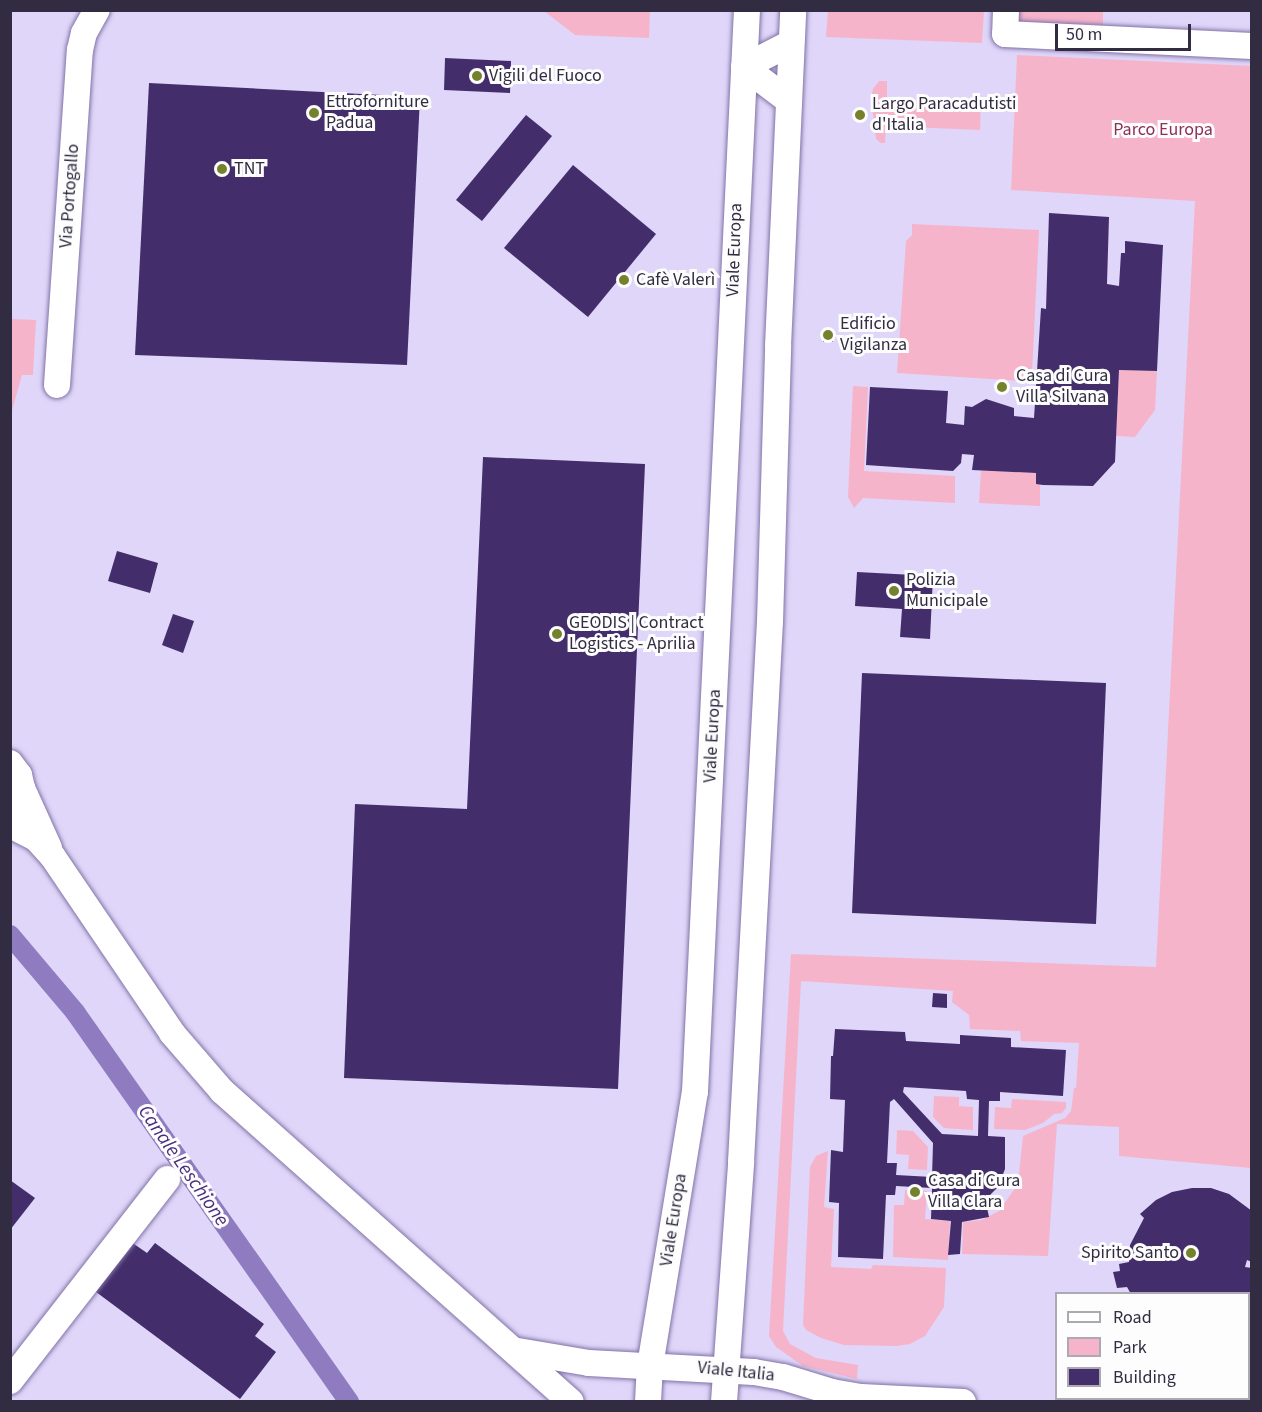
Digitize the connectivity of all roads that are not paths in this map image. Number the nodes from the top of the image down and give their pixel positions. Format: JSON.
{"nodes":[{"id":1,"x":97,"y":10,"type":"edge"},
{"id":2,"x":747,"y":10,"type":"edge"},
{"id":3,"x":793,"y":10,"type":"edge"},
{"id":4,"x":1005,"y":22,"type":"edge"},
{"id":5,"x":791,"y":43,"type":"junction"},
{"id":6,"x":1251,"y":46,"type":"edge"},
{"id":7,"x":744,"y":67,"type":"junction"},
{"id":8,"x":788,"y":100,"type":"junction"},
{"id":9,"x":57,"y":385,"type":"dead end"},
{"id":10,"x":11,"y":762,"type":"edge"},
{"id":11,"x":22,"y":788,"type":"junction"},
{"id":12,"x":10,"y":817,"type":"edge"},
{"id":13,"x":10,"y":825,"type":"edge"},
{"id":14,"x":53,"y":857,"type":"junction"},
{"id":15,"x":167,"y":1179,"type":"dead end"},
{"id":16,"x":516,"y":1351,"type":"junction"},
{"id":17,"x":650,"y":1366,"type":"junction"},
{"id":18,"x":726,"y":1370,"type":"junction"},
{"id":19,"x":10,"y":1381,"type":"edge"},
{"id":20,"x":572,"y":1401,"type":"edge"},
{"id":21,"x":648,"y":1401,"type":"edge"},
{"id":22,"x":724,"y":1401,"type":"edge"},
{"id":23,"x":963,"y":1401,"type":"edge"}],
"edges":[{"from":1,"to":9,"type":"street","name":"Via Portogallo"},
{"from":2,"to":7,"type":"street","name":"Viale Europa"},
{"from":3,"to":5,"type":"street"},
{"from":4,"to":6,"type":"street"},
{"from":5,"to":7,"type":"street"},
{"from":5,"to":8,"type":"street"},
{"from":7,"to":8,"type":"street"},
{"from":7,"to":17,"type":"street","name":"Viale Europa"},
{"from":8,"to":18,"type":"street"},
{"from":10,"to":11,"type":"street"},
{"from":11,"to":12,"type":"street"},
{"from":11,"to":14,"type":"street"},
{"from":13,"to":14,"type":"street"},
{"from":14,"to":16,"type":"street"},
{"from":15,"to":19,"type":"street"},
{"from":16,"to":17,"type":"street","name":"Viale Italia"},
{"from":16,"to":20,"type":"street"},
{"from":17,"to":18,"type":"street","name":"Viale Italia"},
{"from":17,"to":21,"type":"street","name":"Viale Europa"},
{"from":18,"to":22,"type":"street"},
{"from":18,"to":23,"type":"street","name":"Viale Italia"}]}
